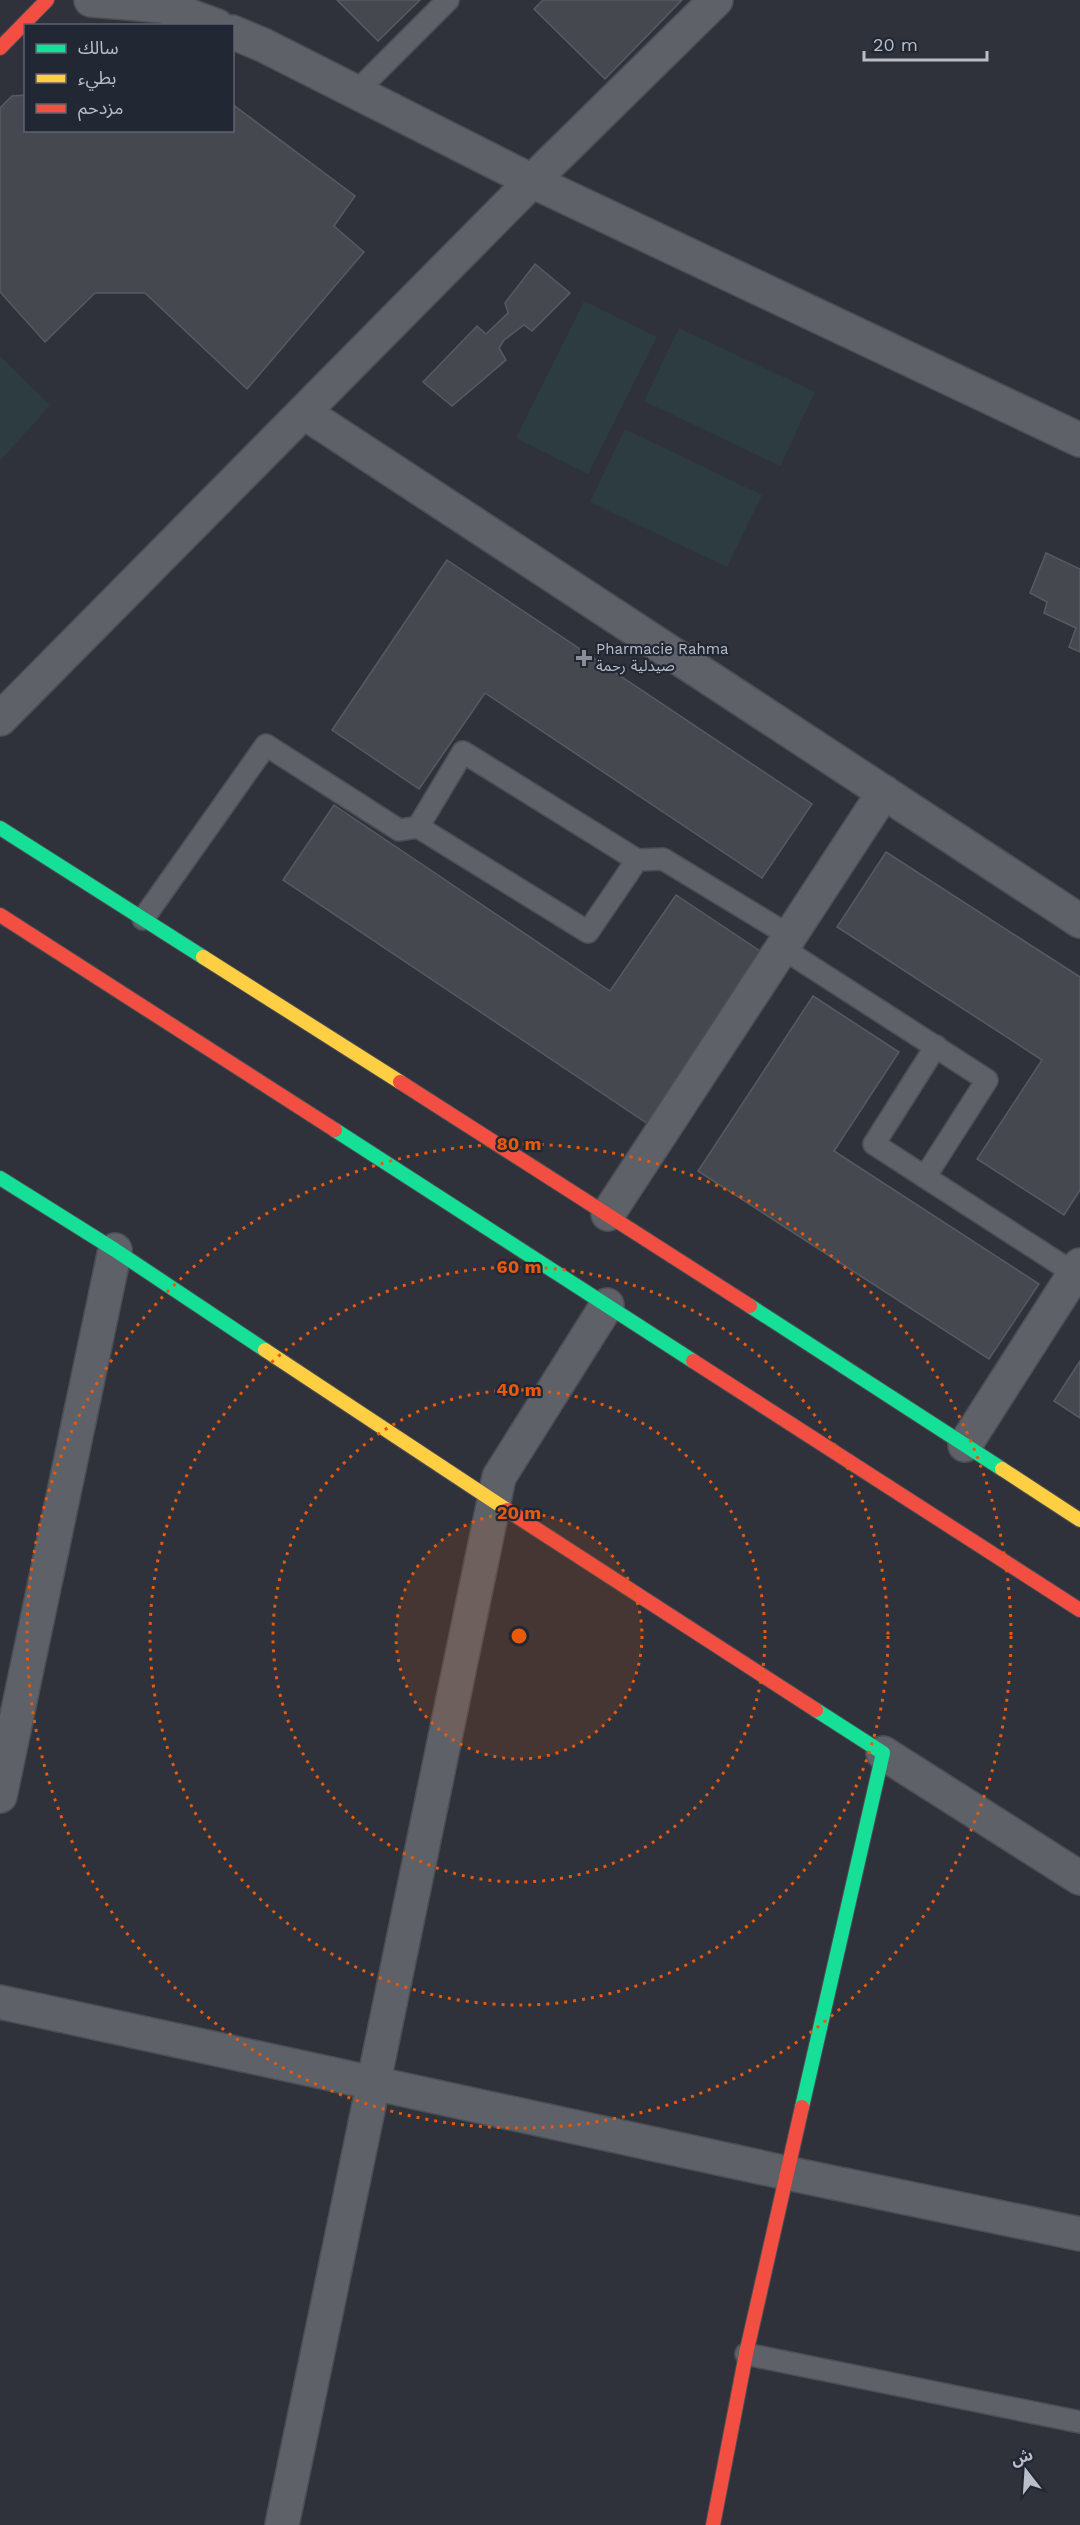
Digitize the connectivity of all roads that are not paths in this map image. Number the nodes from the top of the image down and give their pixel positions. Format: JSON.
{"nodes":[{"id":1,"x":47,"y":0,"type":"edge"},
{"id":2,"x":91,"y":0,"type":"edge"},
{"id":3,"x":448,"y":0,"type":"edge"},
{"id":4,"x":716,"y":0,"type":"edge"},
{"id":5,"x":212,"y":24,"type":"edge"},
{"id":6,"x":234,"y":33,"type":"edge"},
{"id":7,"x":0,"y":48,"type":"edge"},
{"id":8,"x":356,"y":93,"type":"junction"},
{"id":9,"x":532,"y":181,"type":"junction"},
{"id":10,"x":305,"y":413,"type":"junction"},
{"id":11,"x":1080,"y":440,"type":"edge"},
{"id":12,"x":0,"y":719,"type":"edge"},
{"id":13,"x":884,"y":792,"type":"junction"},
{"id":14,"x":418,"y":827,"type":"junction"},
{"id":15,"x":0,"y":828,"type":"edge"},
{"id":16,"x":637,"y":860,"type":"junction"},
{"id":17,"x":0,"y":915,"type":"edge"},
{"id":18,"x":143,"y":919,"type":"junction"},
{"id":19,"x":1080,"y":921,"type":"edge"},
{"id":20,"x":786,"y":942,"type":"junction"},
{"id":21,"x":936,"y":1046,"type":"junction"},
{"id":22,"x":925,"y":1177,"type":"junction"},
{"id":23,"x":0,"y":1178,"type":"edge"},
{"id":24,"x":608,"y":1214,"type":"junction"},
{"id":25,"x":115,"y":1250,"type":"junction"},
{"id":26,"x":1078,"y":1272,"type":"edge"},
{"id":27,"x":607,"y":1305,"type":"junction"},
{"id":28,"x":965,"y":1445,"type":"junction"},
{"id":29,"x":494,"y":1502,"type":"junction"},
{"id":30,"x":1080,"y":1520,"type":"edge"},
{"id":31,"x":1080,"y":1610,"type":"edge"},
{"id":32,"x":884,"y":1753,"type":"junction"},
{"id":33,"x":0,"y":1796,"type":"edge"},
{"id":34,"x":1080,"y":1878,"type":"edge"},
{"id":35,"x":0,"y":2002,"type":"edge"},
{"id":36,"x":374,"y":2083,"type":"junction"},
{"id":37,"x":787,"y":2173,"type":"junction"},
{"id":38,"x":1080,"y":2234,"type":"edge"},
{"id":39,"x":746,"y":2354,"type":"junction"},
{"id":40,"x":1080,"y":2422,"type":"edge"},
{"id":41,"x":282,"y":2525,"type":"edge"},
{"id":42,"x":713,"y":2525,"type":"edge"}],
"edges":[{"from":1,"to":7,"type":"street"},
{"from":2,"to":5,"type":"street"},
{"from":3,"to":8,"type":"lane"},
{"from":4,"to":9,"type":"street"},
{"from":6,"to":8,"type":"street"},
{"from":8,"to":9,"type":"street"},
{"from":9,"to":10,"type":"street"},
{"from":9,"to":11,"type":"street"},
{"from":10,"to":12,"type":"street"},
{"from":10,"to":13,"type":"street"},
{"from":13,"to":19,"type":"street"},
{"from":13,"to":20,"type":"street"},
{"from":14,"to":16,"type":"lane"},
{"from":14,"to":16,"type":"lane"},
{"from":14,"to":18,"type":"lane"},
{"from":15,"to":18,"type":"street"},
{"from":16,"to":20,"type":"lane"},
{"from":17,"to":27,"type":"street"},
{"from":18,"to":24,"type":"street"},
{"from":20,"to":21,"type":"lane"},
{"from":20,"to":24,"type":"street"},
{"from":21,"to":22,"type":"lane"},
{"from":21,"to":22,"type":"lane"},
{"from":22,"to":26,"type":"lane"},
{"from":23,"to":25,"type":"street"},
{"from":24,"to":28,"type":"street"},
{"from":25,"to":29,"type":"street"},
{"from":25,"to":33,"type":"street"},
{"from":26,"to":28,"type":"street"},
{"from":27,"to":29,"type":"street"},
{"from":27,"to":31,"type":"street"},
{"from":28,"to":30,"type":"street"},
{"from":29,"to":32,"type":"street"},
{"from":29,"to":36,"type":"street"},
{"from":32,"to":34,"type":"street"},
{"from":32,"to":37,"type":"street"},
{"from":35,"to":36,"type":"street"},
{"from":36,"to":37,"type":"street"},
{"from":36,"to":41,"type":"street"},
{"from":37,"to":38,"type":"street"},
{"from":37,"to":39,"type":"street"},
{"from":39,"to":40,"type":"lane"},
{"from":39,"to":42,"type":"street"}]}
